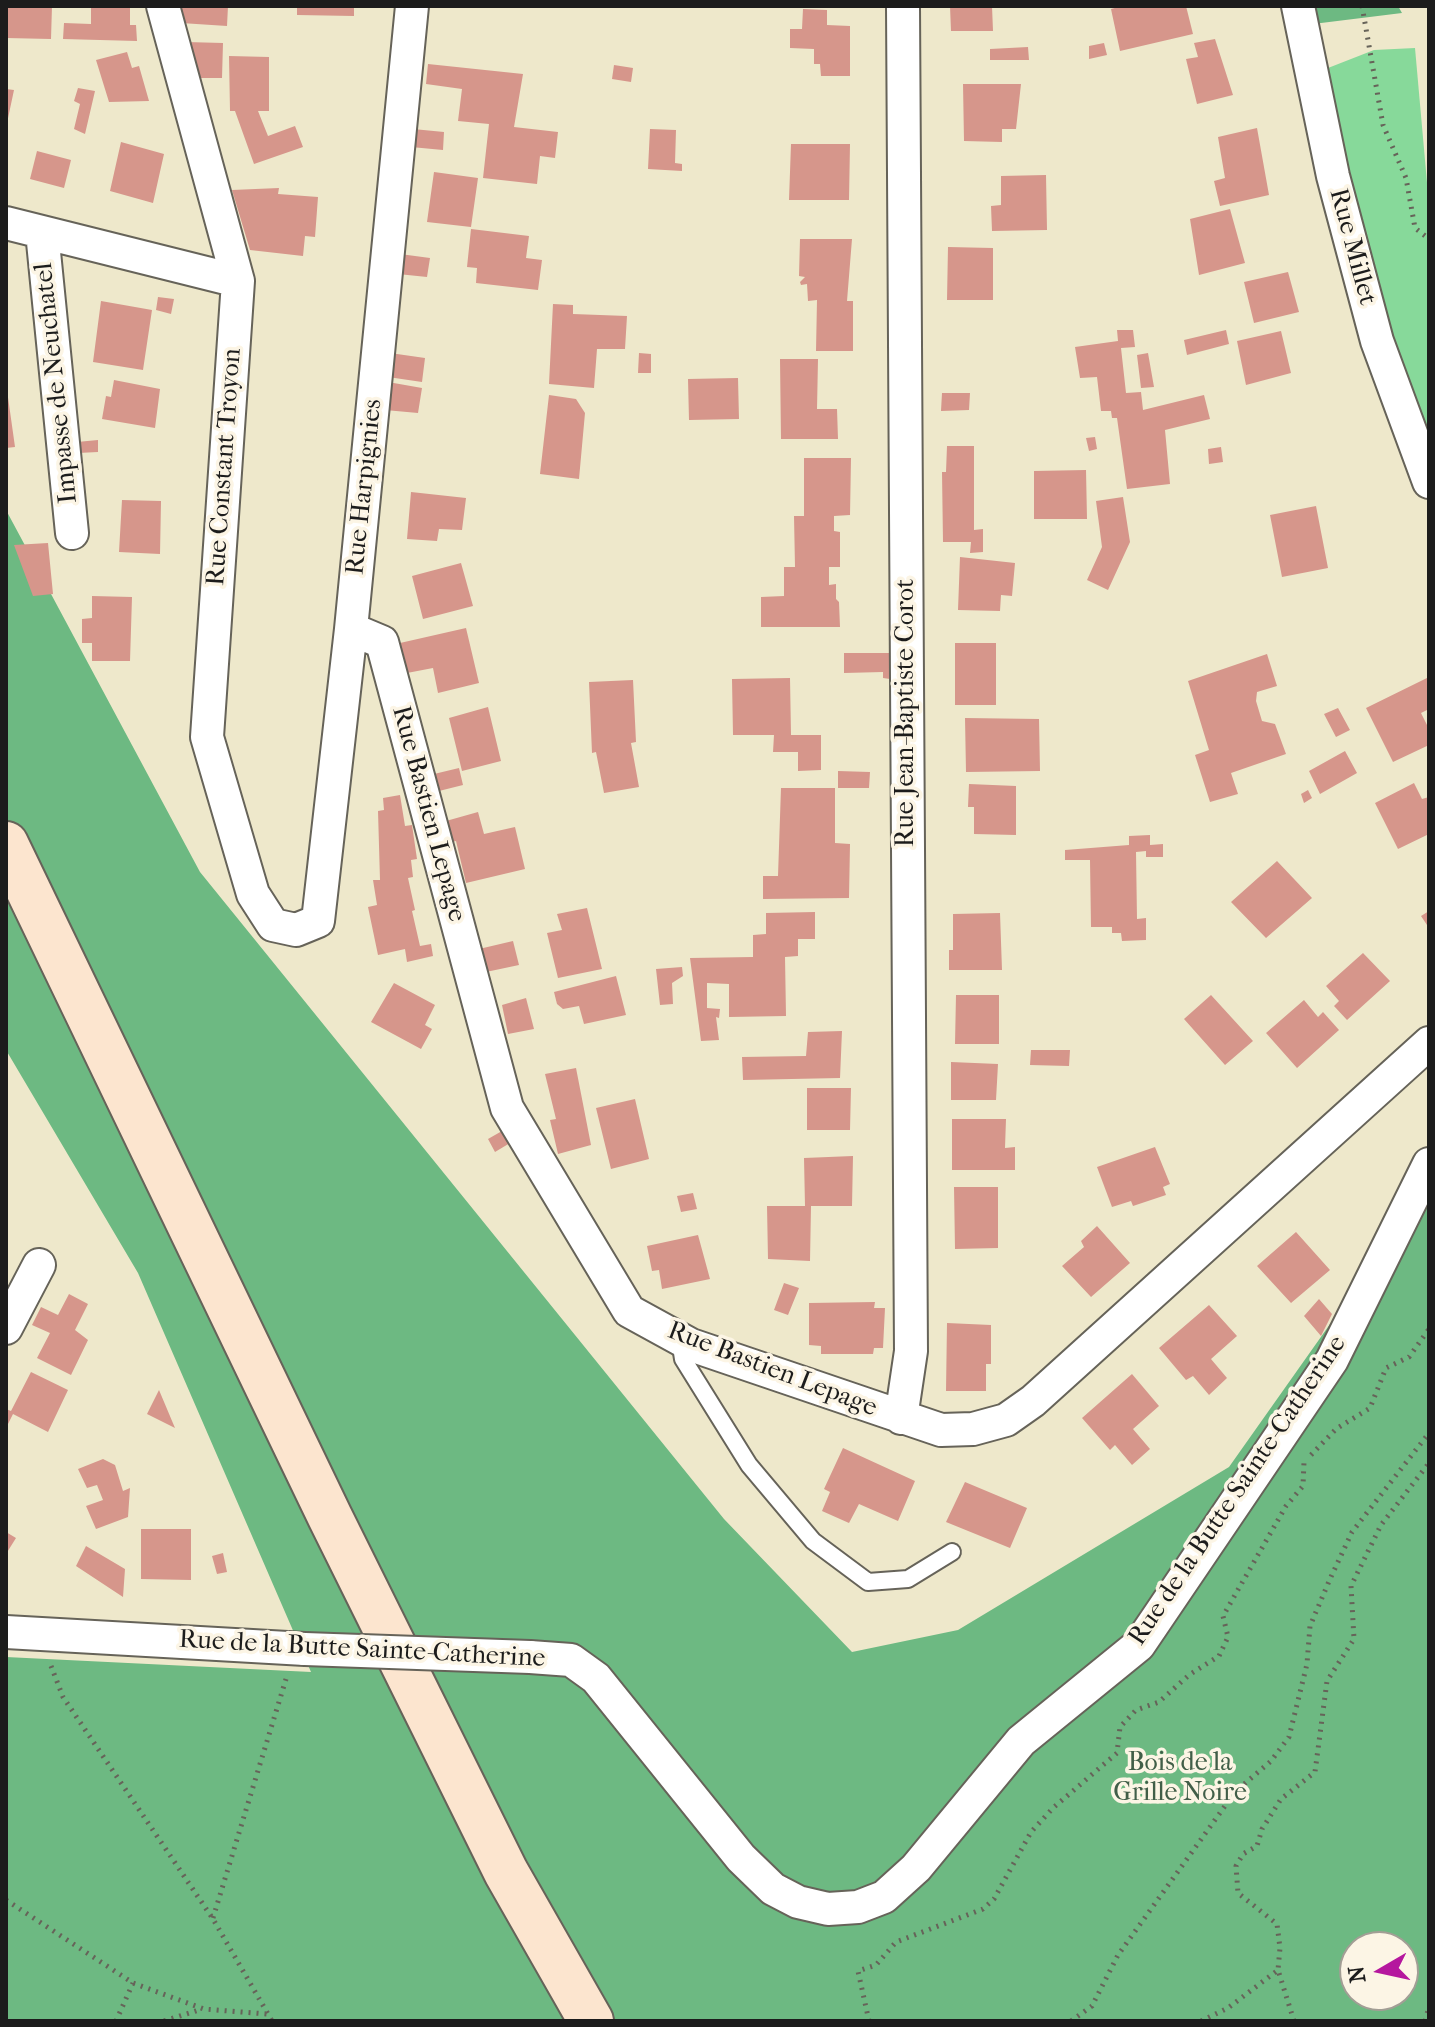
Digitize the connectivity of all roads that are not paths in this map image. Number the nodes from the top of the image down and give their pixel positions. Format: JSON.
{"nodes":[{"id":1,"x":163,"y":6,"type":"edge"},
{"id":2,"x":412,"y":6,"type":"edge"},
{"id":3,"x":903,"y":6,"type":"edge"},
{"id":4,"x":1298,"y":6,"type":"edge"},
{"id":5,"x":6,"y":223,"type":"edge"},
{"id":6,"x":42,"y":232,"type":"junction"},
{"id":7,"x":238,"y":281,"type":"junction"},
{"id":8,"x":1429,"y":482,"type":"edge"},
{"id":9,"x":72,"y":533,"type":"dead end"},
{"id":10,"x":351,"y":629,"type":"junction"},
{"id":11,"x":6,"y":844,"type":"edge"},
{"id":12,"x":273,"y":925,"type":"joint"},
{"id":13,"x":1429,"y":1043,"type":"edge"},
{"id":14,"x":1429,"y":1164,"type":"edge"},
{"id":15,"x":39,"y":1265,"type":"dead end"},
{"id":16,"x":6,"y":1328,"type":"edge"},
{"id":17,"x":679,"y":1338,"type":"junction"},
{"id":18,"x":901,"y":1418,"type":"junction"},
{"id":19,"x":952,"y":1552,"type":"dead end"},
{"id":20,"x":6,"y":1632,"type":"edge"},
{"id":21,"x":591,"y":2021,"type":"edge"}],
"edges":[{"from":1,"to":7,"type":"street","name":"Rue Constant Troyon"},
{"from":2,"to":10,"type":"street","name":"Rue Harpignies"},
{"from":3,"to":18,"type":"street","name":"Rue Jean-Baptiste Corot"},
{"from":4,"to":8,"type":"street","name":"Rue Millet"},
{"from":5,"to":6,"type":"street"},
{"from":6,"to":7,"type":"street"},
{"from":6,"to":9,"type":"street","name":"Impasse de Neuchatel"},
{"from":7,"to":12,"type":"street","name":"Rue Constant Troyon"},
{"from":10,"to":12,"type":"street","name":"Rue Harpignies"},
{"from":10,"to":17,"type":"street","name":"Rue Bastien Lepage"},
{"from":11,"to":21,"type":"main road"},
{"from":13,"to":18,"type":"street","name":"Rue Bastien Lepage"},
{"from":14,"to":20,"type":"street","name":"Rue de la Butte Sainte-Catherine","bridge":true},
{"from":15,"to":16,"type":"street"},
{"from":17,"to":18,"type":"street","name":"Rue Bastien Lepage"},
{"from":17,"to":19,"type":"lane"}]}
